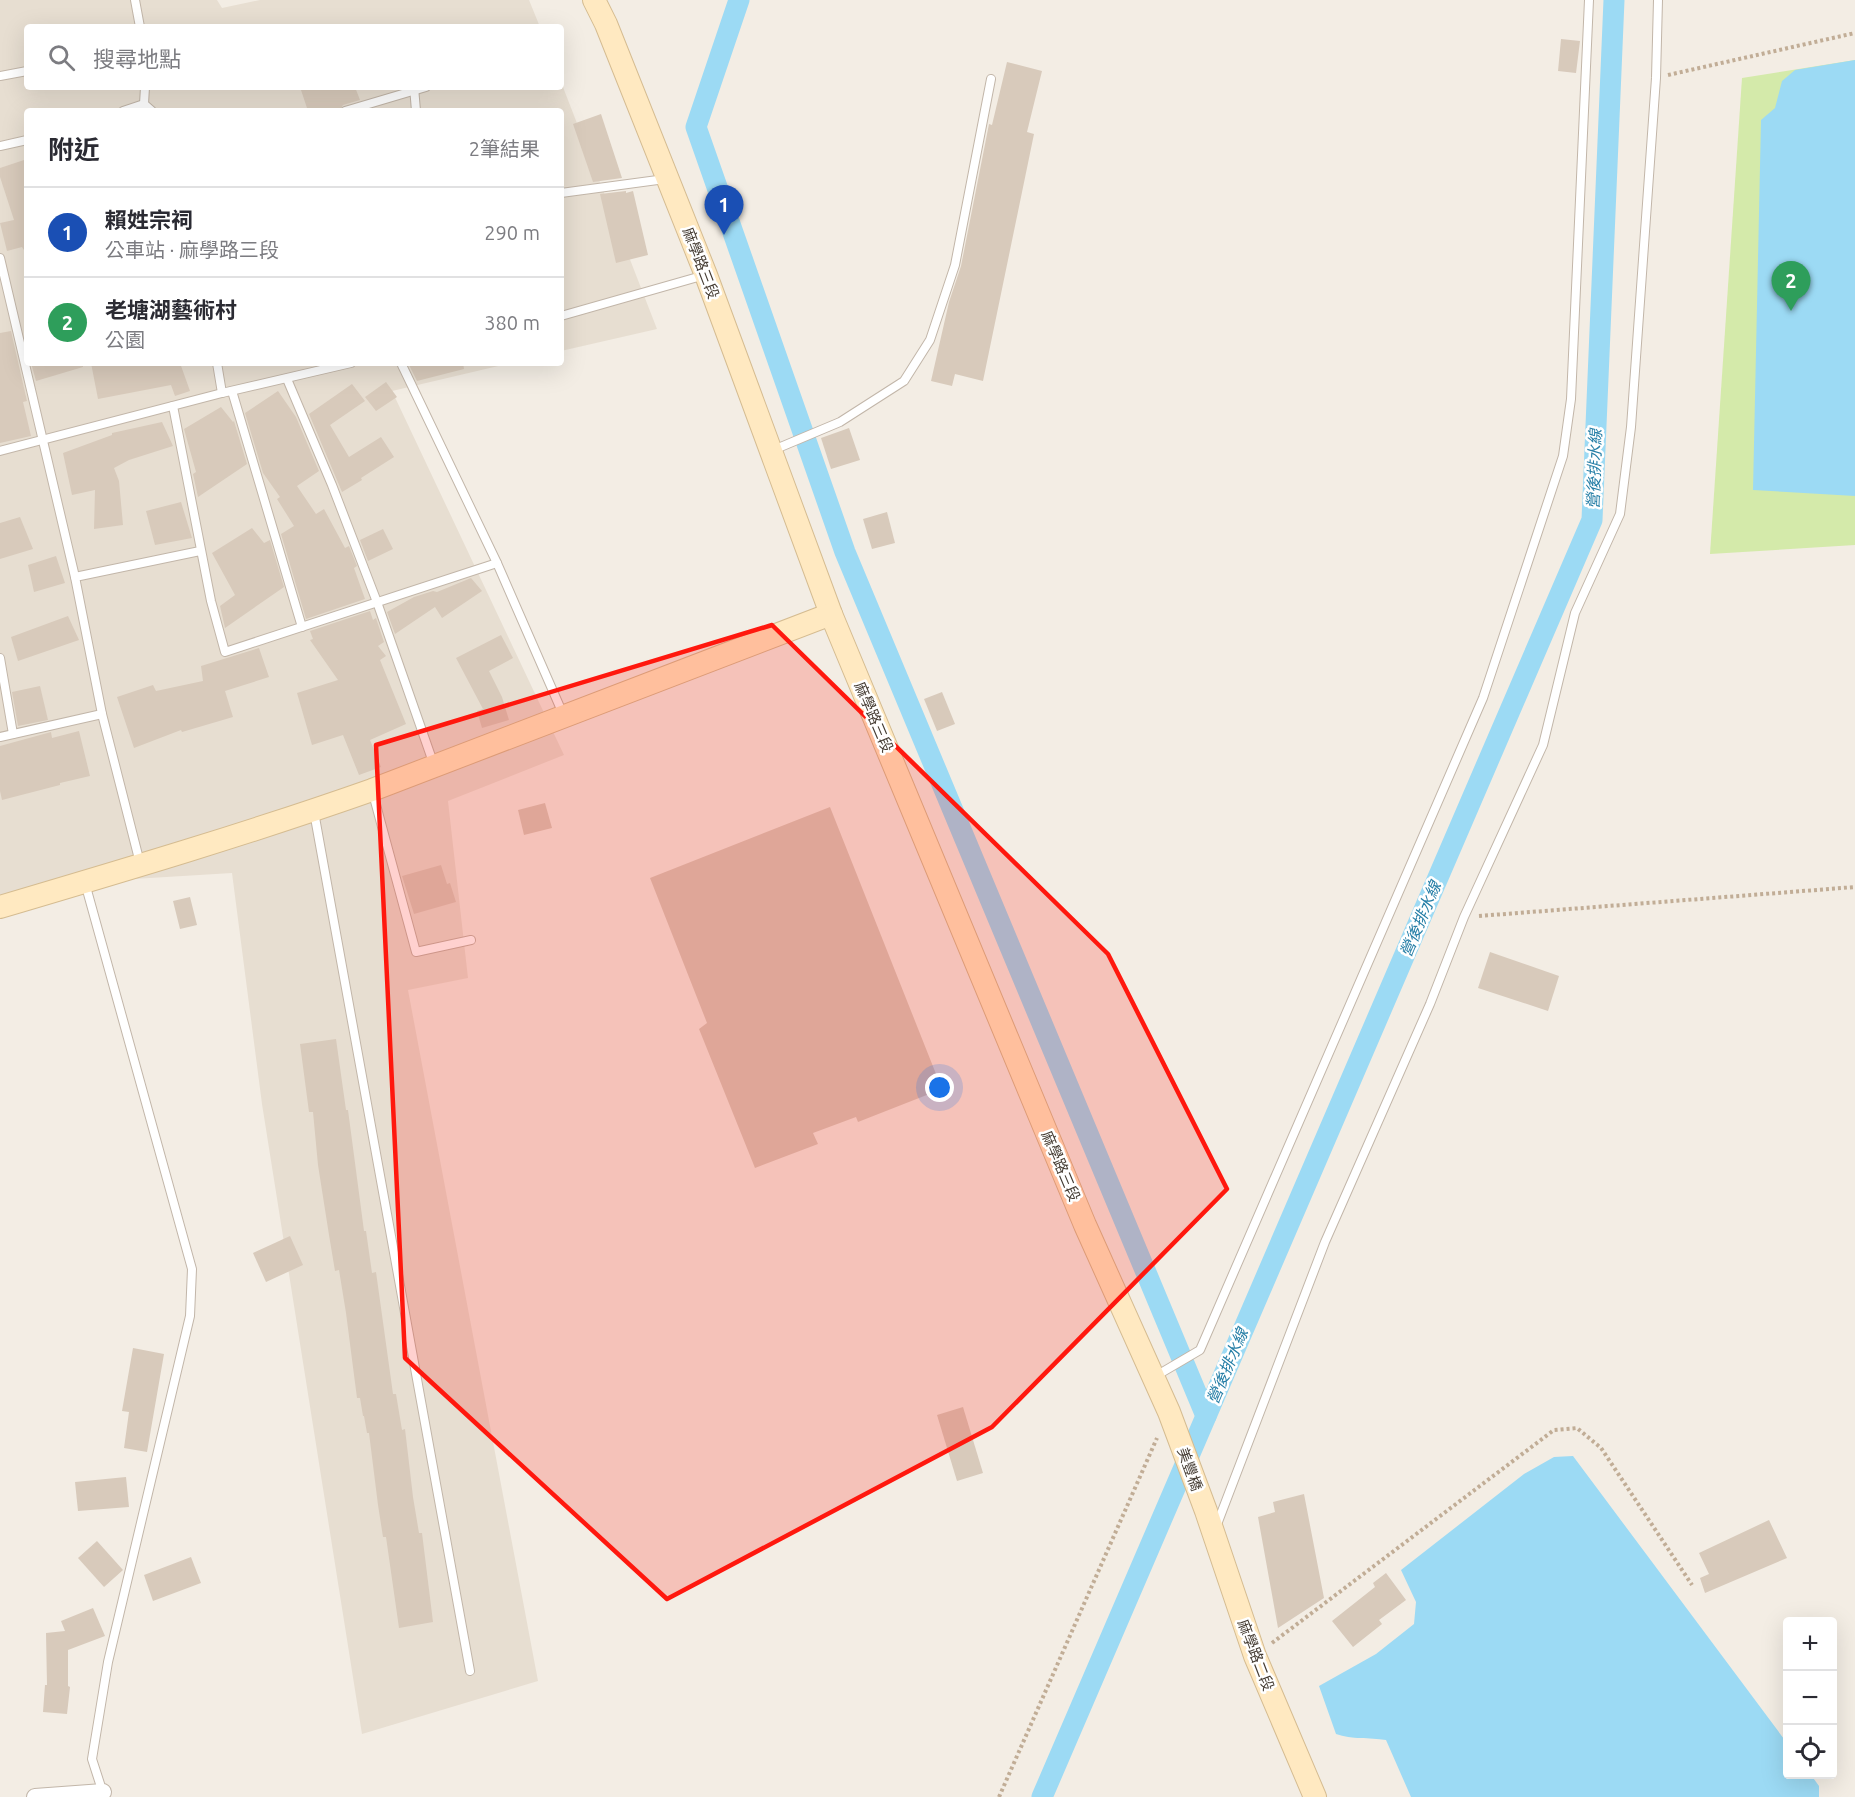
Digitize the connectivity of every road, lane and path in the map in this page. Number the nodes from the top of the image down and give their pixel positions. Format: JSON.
{"nodes":[{"id":1,"x":135,"y":0,"type":"edge"},
{"id":2,"x":594,"y":0,"type":"edge"},
{"id":3,"x":1589,"y":0,"type":"edge"},
{"id":4,"x":1658,"y":0,"type":"edge"},
{"id":5,"x":139,"y":24,"type":"edge"},
{"id":6,"x":1855,"y":33,"type":"edge"},
{"id":7,"x":24,"y":72,"type":"edge"},
{"id":8,"x":0,"y":76,"type":"edge"},
{"id":9,"x":1656,"y":78,"type":"junction"},
{"id":10,"x":991,"y":79,"type":"dead end"},
{"id":11,"x":145,"y":90,"type":"edge"},
{"id":12,"x":409,"y":90,"type":"edge"},
{"id":13,"x":415,"y":90,"type":"edge"},
{"id":14,"x":144,"y":104,"type":"junction"},
{"id":15,"x":132,"y":108,"type":"edge"},
{"id":16,"x":149,"y":108,"type":"edge"},
{"id":17,"x":354,"y":108,"type":"edge"},
{"id":18,"x":416,"y":108,"type":"edge"},
{"id":19,"x":24,"y":141,"type":"edge"},
{"id":20,"x":0,"y":146,"type":"edge"},
{"id":21,"x":669,"y":178,"type":"junction"},
{"id":22,"x":564,"y":193,"type":"edge"},
{"id":23,"x":0,"y":258,"type":"edge"},
{"id":24,"x":706,"y":275,"type":"junction"},
{"id":25,"x":564,"y":315,"type":"edge"},
{"id":26,"x":24,"y":360,"type":"edge"},
{"id":27,"x":25,"y":366,"type":"edge"},
{"id":28,"x":218,"y":366,"type":"edge"},
{"id":29,"x":339,"y":366,"type":"edge"},
{"id":30,"x":402,"y":366,"type":"edge"},
{"id":31,"x":287,"y":379,"type":"junction"},
{"id":32,"x":232,"y":391,"type":"junction"},
{"id":33,"x":222,"y":393,"type":"junction"},
{"id":34,"x":173,"y":406,"type":"junction"},
{"id":35,"x":43,"y":441,"type":"junction"},
{"id":36,"x":0,"y":451,"type":"edge"},
{"id":37,"x":771,"y":451,"type":"junction"},
{"id":38,"x":200,"y":551,"type":"junction"},
{"id":39,"x":496,"y":563,"type":"junction"},
{"id":40,"x":75,"y":577,"type":"junction"},
{"id":41,"x":377,"y":602,"type":"junction"},
{"id":42,"x":831,"y":614,"type":"junction"},
{"id":43,"x":302,"y":627,"type":"junction"},
{"id":44,"x":0,"y":658,"type":"edge"},
{"id":45,"x":102,"y":714,"type":"junction"},
{"id":46,"x":564,"y":716,"type":"junction"},
{"id":47,"x":13,"y":734,"type":"junction"},
{"id":48,"x":0,"y":737,"type":"edge"},
{"id":49,"x":434,"y":766,"type":"junction"},
{"id":50,"x":372,"y":790,"type":"junction"},
{"id":51,"x":314,"y":810,"type":"junction"},
{"id":52,"x":141,"y":865,"type":"junction"},
{"id":53,"x":84,"y":882,"type":"junction"},
{"id":54,"x":1855,"y":887,"type":"edge"},
{"id":55,"x":0,"y":907,"type":"edge"},
{"id":56,"x":1464,"y":917,"type":"junction"},
{"id":57,"x":471,"y":940,"type":"dead end"},
{"id":58,"x":1153,"y":1378,"type":"junction"},
{"id":59,"x":1172,"y":1420,"type":"junction"},
{"id":60,"x":1206,"y":1511,"type":"joint"},
{"id":61,"x":1214,"y":1533,"type":"junction"},
{"id":62,"x":1692,"y":1585,"type":"dead end"},
{"id":63,"x":1255,"y":1656,"type":"junction"},
{"id":64,"x":470,"y":1671,"type":"dead end"},
{"id":65,"x":104,"y":1794,"type":"edge"},
{"id":66,"x":35,"y":1797,"type":"edge"},
{"id":67,"x":999,"y":1797,"type":"edge"},
{"id":68,"x":1315,"y":1797,"type":"edge"}],
"edges":[{"from":1,"to":5,"type":"lane"},
{"from":2,"to":21,"type":"main road","name":"麻學路三段"},
{"from":3,"to":58,"type":"lane"},
{"from":4,"to":9,"type":"lane"},
{"from":6,"to":9,"type":"path"},
{"from":7,"to":8,"type":"lane"},
{"from":9,"to":56,"type":"lane"},
{"from":10,"to":37,"type":"lane"},
{"from":11,"to":14,"type":"lane"},
{"from":12,"to":17,"type":"lane"},
{"from":13,"to":18,"type":"lane"},
{"from":14,"to":15,"type":"lane"},
{"from":14,"to":16,"type":"lane"},
{"from":19,"to":20,"type":"lane"},
{"from":21,"to":22,"type":"lane"},
{"from":21,"to":24,"type":"main road","name":"麻學路三段"},
{"from":23,"to":26,"type":"lane"},
{"from":24,"to":25,"type":"lane"},
{"from":24,"to":37,"type":"main road","name":"麻學路三段"},
{"from":27,"to":35,"type":"lane"},
{"from":28,"to":33,"type":"lane"},
{"from":29,"to":31,"type":"lane"},
{"from":30,"to":39,"type":"lane"},
{"from":31,"to":32,"type":"lane"},
{"from":31,"to":41,"type":"lane"},
{"from":32,"to":33,"type":"lane"},
{"from":32,"to":43,"type":"lane"},
{"from":33,"to":34,"type":"lane"},
{"from":34,"to":35,"type":"lane"},
{"from":34,"to":38,"type":"lane"},
{"from":35,"to":36,"type":"lane"},
{"from":35,"to":40,"type":"lane"},
{"from":37,"to":42,"type":"main road","name":"麻學路三段"},
{"from":38,"to":40,"type":"lane"},
{"from":38,"to":43,"type":"lane"},
{"from":39,"to":41,"type":"lane"},
{"from":39,"to":46,"type":"lane"},
{"from":40,"to":45,"type":"lane"},
{"from":41,"to":43,"type":"lane"},
{"from":41,"to":49,"type":"lane"},
{"from":42,"to":46,"type":"main road"},
{"from":42,"to":58,"type":"main road","name":"麻學路三段"},
{"from":44,"to":47,"type":"lane"},
{"from":45,"to":47,"type":"lane"},
{"from":45,"to":52,"type":"lane"},
{"from":46,"to":49,"type":"main road"},
{"from":47,"to":48,"type":"lane"},
{"from":49,"to":50,"type":"main road"},
{"from":50,"to":51,"type":"main road"},
{"from":50,"to":57,"type":"lane"},
{"from":51,"to":52,"type":"main road"},
{"from":51,"to":64,"type":"lane"},
{"from":52,"to":53,"type":"main road"},
{"from":53,"to":55,"type":"main road"},
{"from":53,"to":65,"type":"lane"},
{"from":54,"to":56,"type":"path"},
{"from":56,"to":61,"type":"lane"},
{"from":58,"to":59,"type":"main road","name":"麻學路三段"},
{"from":59,"to":60,"type":"main road","name":"美豐橋"},
{"from":59,"to":67,"type":"path"},
{"from":60,"to":61,"type":"main road","name":"麻學路二段"},
{"from":61,"to":63,"type":"main road","name":"麻學路二段"},
{"from":62,"to":63,"type":"path"},
{"from":63,"to":68,"type":"main road","name":"麻學路二段"},
{"from":65,"to":66,"type":"street"}]}
